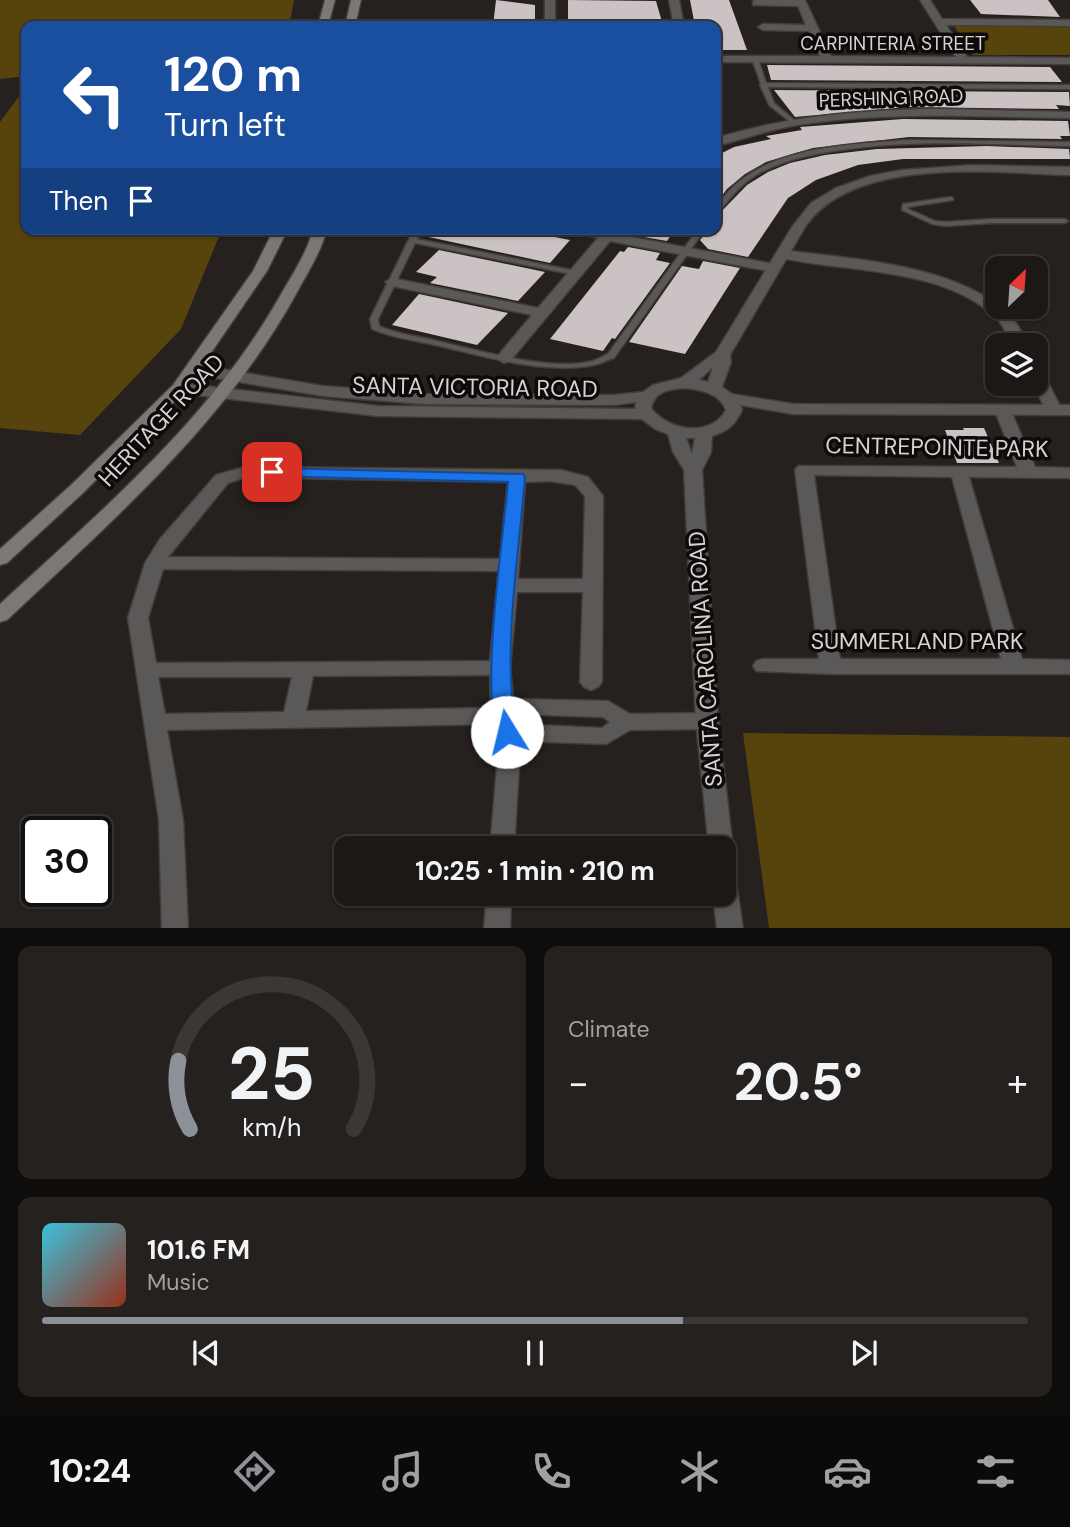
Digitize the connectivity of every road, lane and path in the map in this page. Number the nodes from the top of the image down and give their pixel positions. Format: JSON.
{"nodes":[{"id":1,"x":330,"y":0,"type":"edge"},
{"id":2,"x":356,"y":0,"type":"edge"},
{"id":3,"x":551,"y":0,"type":"edge"},
{"id":4,"x":674,"y":0,"type":"edge"},
{"id":5,"x":925,"y":0,"type":"edge"},
{"id":6,"x":800,"y":2,"type":"edge"},
{"id":7,"x":756,"y":3,"type":"dead end"},
{"id":8,"x":324,"y":21,"type":"edge"},
{"id":9,"x":351,"y":21,"type":"edge"},
{"id":10,"x":550,"y":21,"type":"edge"},
{"id":11,"x":678,"y":21,"type":"edge"},
{"id":12,"x":939,"y":22,"type":"junction"},
{"id":13,"x":1070,"y":23,"type":"edge"},
{"id":14,"x":763,"y":27,"type":"dead end"},
{"id":15,"x":812,"y":27,"type":"junction"},
{"id":16,"x":721,"y":59,"type":"edge"},
{"id":17,"x":755,"y":59,"type":"junction"},
{"id":18,"x":827,"y":60,"type":"junction"},
{"id":19,"x":964,"y":61,"type":"junction"},
{"id":20,"x":1069,"y":62,"type":"edge"},
{"id":21,"x":763,"y":85,"type":"junction"},
{"id":22,"x":1070,"y":87,"type":"edge"},
{"id":23,"x":1070,"y":116,"type":"edge"},
{"id":24,"x":793,"y":122,"type":"junction"},
{"id":25,"x":721,"y":130,"type":"edge"},
{"id":26,"x":734,"y":136,"type":"junction"},
{"id":27,"x":721,"y":140,"type":"edge"},
{"id":28,"x":1070,"y":144,"type":"edge"},
{"id":29,"x":1070,"y":171,"type":"edge"},
{"id":30,"x":951,"y":199,"type":"dead end"},
{"id":31,"x":721,"y":206,"type":"edge"},
{"id":32,"x":1067,"y":221,"type":"edge"},
{"id":33,"x":1070,"y":231,"type":"edge"},
{"id":34,"x":278,"y":235,"type":"edge"},
{"id":35,"x":317,"y":235,"type":"edge"},
{"id":36,"x":415,"y":235,"type":"edge"},
{"id":37,"x":608,"y":235,"type":"edge"},
{"id":38,"x":618,"y":235,"type":"edge"},
{"id":39,"x":697,"y":235,"type":"edge"},
{"id":40,"x":412,"y":240,"type":"junction"},
{"id":41,"x":685,"y":251,"type":"junction"},
{"id":42,"x":782,"y":254,"type":"junction"},
{"id":43,"x":773,"y":268,"type":"junction"},
{"id":44,"x":576,"y":273,"type":"junction"},
{"id":45,"x":392,"y":282,"type":"junction"},
{"id":46,"x":542,"y":313,"type":"junction"},
{"id":47,"x":1013,"y":333,"type":"edge"},
{"id":48,"x":722,"y":355,"type":"junction"},
{"id":49,"x":504,"y":358,"type":"junction"},
{"id":50,"x":192,"y":369,"type":"junction"},
{"id":51,"x":238,"y":376,"type":"junction"},
{"id":52,"x":685,"y":383,"type":"junction"},
{"id":53,"x":178,"y":388,"type":"junction"},
{"id":54,"x":1048,"y":392,"type":"edge"},
{"id":55,"x":721,"y":393,"type":"junction"},
{"id":56,"x":224,"y":394,"type":"junction"},
{"id":57,"x":648,"y":396,"type":"junction"},
{"id":58,"x":793,"y":409,"type":"junction"},
{"id":59,"x":1062,"y":410,"type":"edge"},
{"id":60,"x":1003,"y":411,"type":"junction"},
{"id":61,"x":646,"y":414,"type":"junction"},
{"id":62,"x":733,"y":416,"type":"junction"},
{"id":63,"x":675,"y":431,"type":"junction"},
{"id":64,"x":704,"y":433,"type":"junction"},
{"id":65,"x":692,"y":470,"type":"junction"},
{"id":66,"x":959,"y":472,"type":"junction"},
{"id":67,"x":1028,"y":472,"type":"junction"},
{"id":68,"x":1070,"y":473,"type":"edge"},
{"id":69,"x":517,"y":477,"type":"junction"},
{"id":70,"x":0,"y":559,"type":"edge"},
{"id":71,"x":155,"y":563,"type":"junction"},
{"id":72,"x":508,"y":575,"type":"junction"},
{"id":73,"x":593,"y":586,"type":"junction"},
{"id":74,"x":0,"y":615,"type":"edge"},
{"id":75,"x":763,"y":666,"type":"dead end"},
{"id":76,"x":831,"y":667,"type":"junction"},
{"id":77,"x":1014,"y":667,"type":"junction"},
{"id":78,"x":1070,"y":667,"type":"edge"},
{"id":79,"x":500,"y":668,"type":"junction"},
{"id":80,"x":304,"y":669,"type":"junction"},
{"id":81,"x":147,"y":670,"type":"junction"},
{"id":82,"x":591,"y":682,"type":"dead end"},
{"id":83,"x":568,"y":707,"type":"junction"},
{"id":84,"x":504,"y":718,"type":"junction"},
{"id":85,"x":293,"y":720,"type":"junction"},
{"id":86,"x":707,"y":721,"type":"junction"},
{"id":87,"x":156,"y":722,"type":"junction"},
{"id":88,"x":625,"y":722,"type":"junction"},
{"id":89,"x":568,"y":735,"type":"junction"},
{"id":90,"x":503,"y":836,"type":"edge"},
{"id":91,"x":720,"y":836,"type":"edge"},
{"id":92,"x":498,"y":906,"type":"edge"},
{"id":93,"x":727,"y":906,"type":"edge"},
{"id":94,"x":175,"y":928,"type":"edge"},
{"id":95,"x":496,"y":928,"type":"edge"},
{"id":96,"x":730,"y":928,"type":"edge"}],
"edges":[{"from":1,"to":8,"type":"main road"},
{"from":2,"to":9,"type":"main road"},
{"from":3,"to":10,"type":"street"},
{"from":4,"to":11,"type":"street"},
{"from":5,"to":12,"type":"street"},
{"from":6,"to":7,"type":"street"},
{"from":6,"to":15,"type":"street"},
{"from":12,"to":13,"type":"street"},
{"from":12,"to":19,"type":"street"},
{"from":14,"to":15,"type":"street"},
{"from":15,"to":18,"type":"street"},
{"from":16,"to":17,"type":"street","name":"CARPINTERIA STREET"},
{"from":17,"to":18,"type":"street","name":"CARPINTERIA STREET"},
{"from":17,"to":21,"type":"lane"},
{"from":18,"to":19,"type":"street","name":"CARPINTERIA STREET"},
{"from":19,"to":20,"type":"street","name":"CARPINTERIA STREET"},
{"from":21,"to":22,"type":"lane"},
{"from":21,"to":24,"type":"lane"},
{"from":23,"to":24,"type":"street","name":"PERSHING ROAD"},
{"from":24,"to":26,"type":"street","name":"PERSHING ROAD"},
{"from":25,"to":26,"type":"street"},
{"from":26,"to":27,"type":"street","name":"PERSHING ROAD"},
{"from":28,"to":31,"type":"lane"},
{"from":29,"to":42,"type":"street"},
{"from":30,"to":32,"type":"lane"},
{"from":32,"to":33,"type":"lane"},
{"from":34,"to":50,"type":"main road","name":"HERITAGE ROAD"},
{"from":35,"to":51,"type":"main road","name":"HERITAGE ROAD"},
{"from":36,"to":40,"type":"lane"},
{"from":37,"to":44,"type":"street"},
{"from":38,"to":41,"type":"street"},
{"from":39,"to":41,"type":"lane"},
{"from":40,"to":44,"type":"lane"},
{"from":40,"to":45,"type":"lane"},
{"from":41,"to":43,"type":"street"},
{"from":41,"to":49,"type":"lane"},
{"from":42,"to":43,"type":"street"},
{"from":42,"to":47,"type":"street"},
{"from":43,"to":48,"type":"street"},
{"from":44,"to":46,"type":"street"},
{"from":45,"to":46,"type":"street"},
{"from":45,"to":49,"type":"lane"},
{"from":46,"to":49,"type":"street"},
{"from":48,"to":52,"type":"street"},
{"from":48,"to":55,"type":"street"},
{"from":50,"to":51,"type":"street","name":"SANTA VICTORIA ROAD"},
{"from":50,"to":53,"type":"main road","name":"HERITAGE ROAD"},
{"from":51,"to":56,"type":"main road","name":"HERITAGE ROAD"},
{"from":51,"to":57,"type":"street","name":"SANTA VICTORIA ROAD"},
{"from":52,"to":55,"type":"street"},
{"from":52,"to":57,"type":"street","name":"SANTA VICTORIA ROAD"},
{"from":53,"to":56,"type":"street","name":"SANTA VICTORIA ROAD"},
{"from":53,"to":70,"type":"main road","name":"HERITAGE ROAD"},
{"from":54,"to":59,"type":"street"},
{"from":55,"to":58,"type":"street"},
{"from":55,"to":62,"type":"street"},
{"from":56,"to":61,"type":"street","name":"SANTA VICTORIA ROAD"},
{"from":56,"to":74,"type":"main road","name":"HERITAGE ROAD"},
{"from":57,"to":61,"type":"street"},
{"from":58,"to":60,"type":"street"},
{"from":58,"to":62,"type":"street"},
{"from":59,"to":60,"type":"street"},
{"from":60,"to":67,"type":"street"},
{"from":61,"to":63,"type":"street"},
{"from":62,"to":64,"type":"street"},
{"from":63,"to":64,"type":"street"},
{"from":63,"to":65,"type":"street","name":"SANTA CAROLINA ROAD"},
{"from":64,"to":65,"type":"street","name":"SANTA CAROLINA ROAD"},
{"from":65,"to":86,"type":"street","name":"SANTA CAROLINA ROAD"},
{"from":66,"to":67,"type":"street","name":"CENTREPOINTE PARK"},
{"from":66,"to":76,"type":"street","name":"CENTREPOINTE PARK"},
{"from":66,"to":77,"type":"street"},
{"from":67,"to":68,"type":"street","name":"CENTREPOINTE PARK"},
{"from":69,"to":71,"type":"street"},
{"from":69,"to":72,"type":"street"},
{"from":69,"to":73,"type":"street"},
{"from":71,"to":72,"type":"street"},
{"from":71,"to":81,"type":"street"},
{"from":72,"to":73,"type":"street"},
{"from":72,"to":79,"type":"street"},
{"from":73,"to":82,"type":"street"},
{"from":75,"to":76,"type":"street","name":"SUMMERLAND PARK"},
{"from":76,"to":77,"type":"street","name":"SUMMERLAND PARK"},
{"from":77,"to":78,"type":"street","name":"SUMMERLAND PARK"},
{"from":79,"to":80,"type":"street"},
{"from":79,"to":84,"type":"street"},
{"from":80,"to":81,"type":"street"},
{"from":80,"to":85,"type":"street"},
{"from":81,"to":87,"type":"street"},
{"from":83,"to":84,"type":"street"},
{"from":83,"to":88,"type":"street"},
{"from":83,"to":89,"type":"street"},
{"from":84,"to":85,"type":"street"},
{"from":84,"to":89,"type":"street"},
{"from":84,"to":90,"type":"street"},
{"from":85,"to":87,"type":"street"},
{"from":86,"to":88,"type":"street"},
{"from":86,"to":91,"type":"street","name":"SANTA CAROLINA ROAD"},
{"from":87,"to":94,"type":"street"},
{"from":88,"to":89,"type":"street"},
{"from":92,"to":95,"type":"street"},
{"from":93,"to":96,"type":"street"}]}
